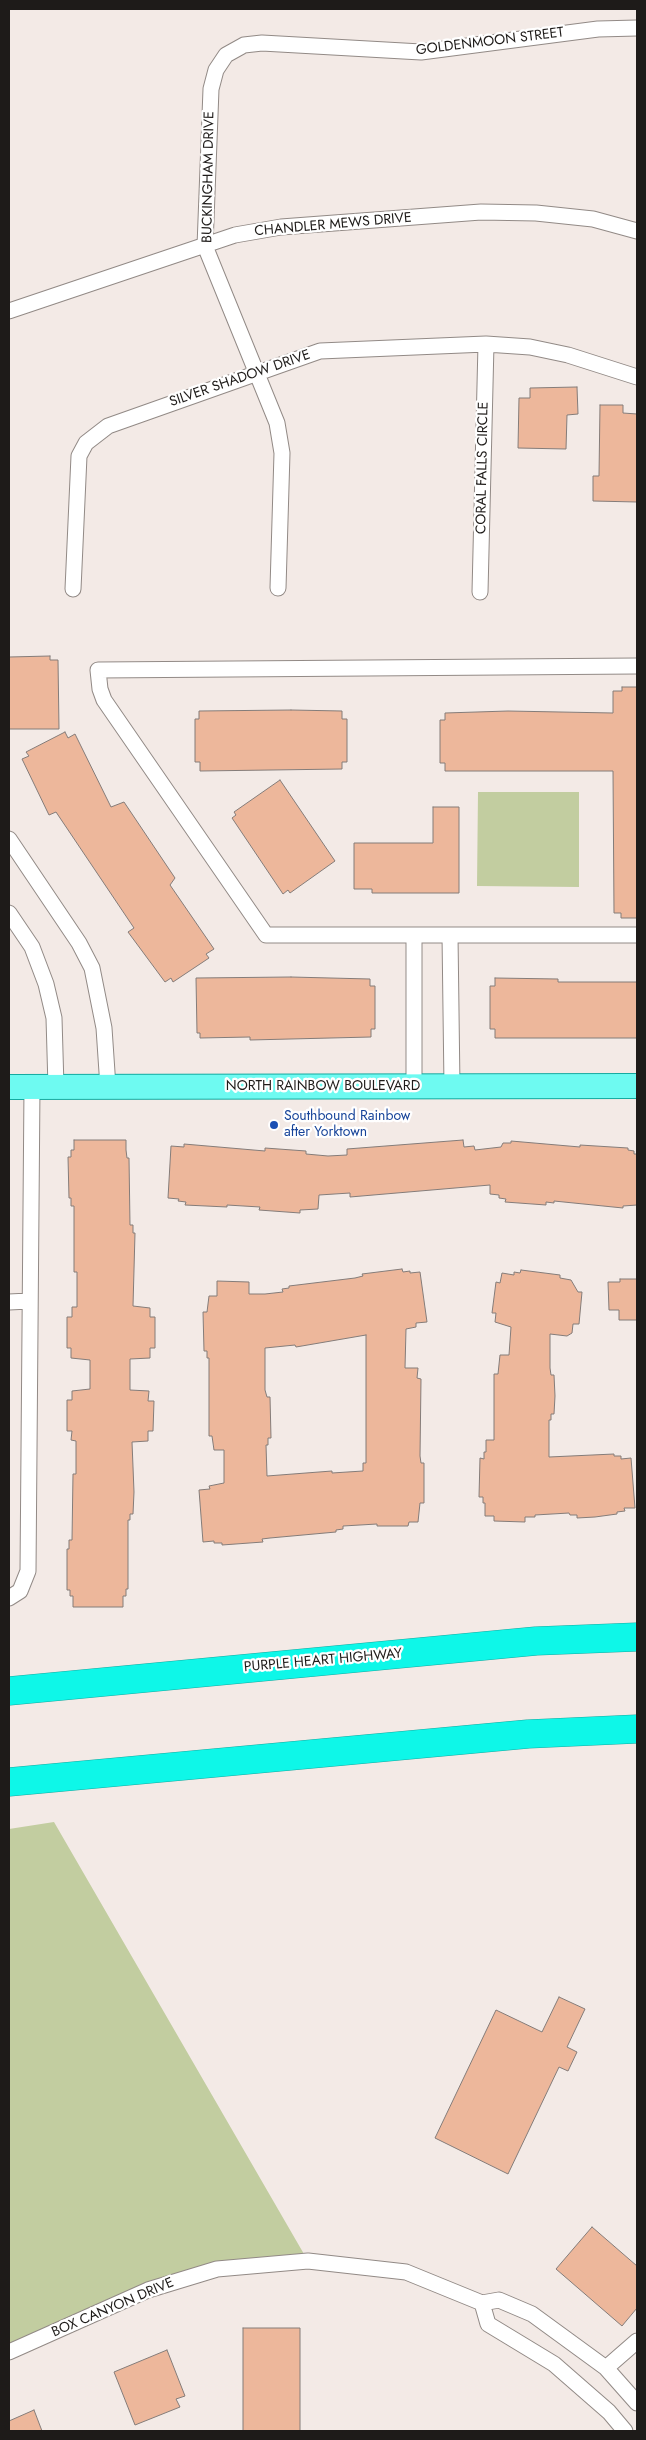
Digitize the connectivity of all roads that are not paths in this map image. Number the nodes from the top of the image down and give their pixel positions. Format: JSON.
{"nodes":[{"id":1,"x":637,"y":28,"type":"edge"},
{"id":2,"x":226,"y":55,"type":"joint"},
{"id":3,"x":637,"y":231,"type":"edge"},
{"id":4,"x":205,"y":246,"type":"junction"},
{"id":5,"x":9,"y":311,"type":"edge"},
{"id":6,"x":486,"y":344,"type":"junction"},
{"id":7,"x":256,"y":373,"type":"junction"},
{"id":8,"x":637,"y":376,"type":"edge"},
{"id":9,"x":278,"y":588,"type":"dead end"},
{"id":10,"x":73,"y":589,"type":"dead end"},
{"id":11,"x":480,"y":592,"type":"dead end"},
{"id":12,"x":637,"y":666,"type":"edge"},
{"id":13,"x":9,"y":839,"type":"edge"},
{"id":14,"x":9,"y":913,"type":"edge"},
{"id":15,"x":414,"y":936,"type":"junction"},
{"id":16,"x":450,"y":936,"type":"junction"},
{"id":17,"x":637,"y":936,"type":"edge"},
{"id":18,"x":637,"y":1086,"type":"edge"},
{"id":19,"x":9,"y":1087,"type":"edge"},
{"id":20,"x":32,"y":1087,"type":"junction"},
{"id":21,"x":56,"y":1087,"type":"junction"},
{"id":22,"x":108,"y":1087,"type":"junction"},
{"id":23,"x":414,"y":1087,"type":"junction"},
{"id":24,"x":452,"y":1087,"type":"junction"},
{"id":25,"x":29,"y":1301,"type":"junction"},
{"id":26,"x":9,"y":1302,"type":"edge"},
{"id":27,"x":9,"y":1598,"type":"edge"},
{"id":28,"x":637,"y":1637,"type":"edge"},
{"id":29,"x":9,"y":1691,"type":"edge"},
{"id":30,"x":637,"y":1729,"type":"edge"},
{"id":31,"x":9,"y":1782,"type":"edge"},
{"id":32,"x":482,"y":2303,"type":"junction"},
{"id":33,"x":637,"y":2342,"type":"edge"},
{"id":34,"x":9,"y":2352,"type":"edge"},
{"id":35,"x":606,"y":2368,"type":"junction"},
{"id":36,"x":635,"y":2395,"type":"edge"},
{"id":37,"x":625,"y":2431,"type":"edge"}],
"edges":[{"from":1,"to":2,"type":"street","name":"GOLDENMOON STREET"},
{"from":2,"to":4,"type":"street","name":"BUCKINGHAM DRIVE"},
{"from":3,"to":4,"type":"street","name":"CHANDLER MEWS DRIVE"},
{"from":4,"to":5,"type":"street","name":"CHANDLER MEWS DRIVE"},
{"from":4,"to":7,"type":"street","name":"BUCKINGHAM DRIVE"},
{"from":6,"to":7,"type":"street","name":"SILVER SHADOW DRIVE"},
{"from":6,"to":8,"type":"street","name":"SILVER SHADOW DRIVE"},
{"from":6,"to":11,"type":"street","name":"CORAL FALLS CIRCLE"},
{"from":7,"to":9,"type":"street","name":"BUCKINGHAM DRIVE"},
{"from":7,"to":10,"type":"street","name":"SILVER SHADOW DRIVE"},
{"from":12,"to":15,"type":"street"},
{"from":13,"to":22,"type":"street"},
{"from":14,"to":21,"type":"street"},
{"from":15,"to":16,"type":"street"},
{"from":15,"to":23,"type":"street"},
{"from":16,"to":17,"type":"street"},
{"from":16,"to":24,"type":"street"},
{"from":18,"to":24,"type":"main road","name":"NORTH RAINBOW BOULEVARD"},
{"from":19,"to":20,"type":"main road","name":"NORTH RAINBOW BOULEVARD"},
{"from":20,"to":21,"type":"main road","name":"NORTH RAINBOW BOULEVARD"},
{"from":20,"to":25,"type":"street"},
{"from":21,"to":22,"type":"main road","name":"NORTH RAINBOW BOULEVARD"},
{"from":22,"to":23,"type":"main road","name":"NORTH RAINBOW BOULEVARD"},
{"from":23,"to":24,"type":"main road","name":"NORTH RAINBOW BOULEVARD"},
{"from":25,"to":26,"type":"street"},
{"from":25,"to":27,"type":"street"},
{"from":28,"to":29,"type":"highway","name":"PURPLE HEART HIGHWAY"},
{"from":30,"to":31,"type":"highway"},
{"from":32,"to":34,"type":"street","name":"BOX CANYON DRIVE"},
{"from":32,"to":35,"type":"street","name":"BOX CANYON DRIVE"},
{"from":32,"to":37,"type":"street"},
{"from":33,"to":35,"type":"street"},
{"from":35,"to":36,"type":"street","name":"BOX CANYON DRIVE"}]}
